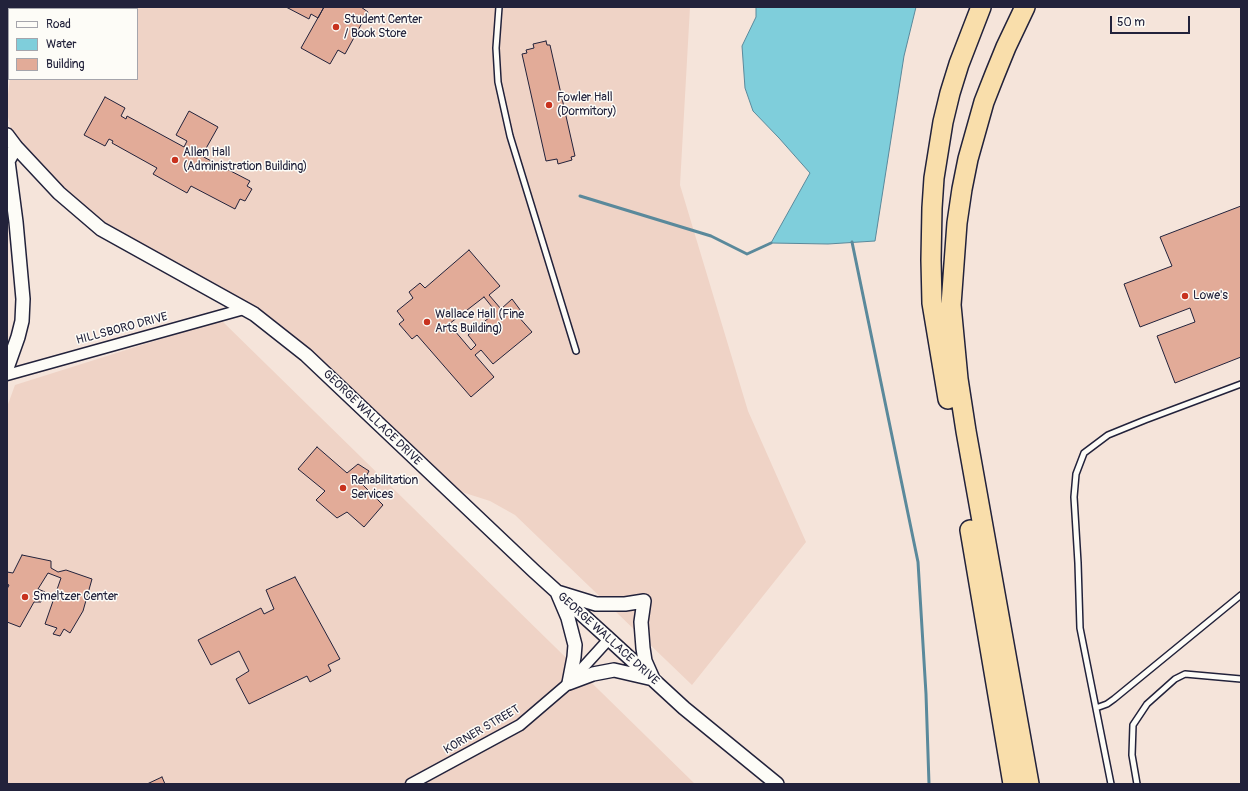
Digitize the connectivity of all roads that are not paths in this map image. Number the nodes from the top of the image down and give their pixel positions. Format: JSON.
{"nodes":[{"id":1,"x":499,"y":7,"type":"edge"},
{"id":2,"x":981,"y":7,"type":"edge"},
{"id":3,"x":1025,"y":7,"type":"edge"},
{"id":4,"x":7,"y":135,"type":"edge"},
{"id":5,"x":16,"y":147,"type":"junction"},
{"id":6,"x":244,"y":309,"type":"junction"},
{"id":7,"x":576,"y":351,"type":"dead end"},
{"id":8,"x":7,"y":368,"type":"edge"},
{"id":9,"x":7,"y":375,"type":"edge"},
{"id":10,"x":1241,"y":384,"type":"edge"},
{"id":11,"x":557,"y":592,"type":"junction"},
{"id":12,"x":1241,"y":595,"type":"edge"},
{"id":13,"x":609,"y":639,"type":"junction"},
{"id":14,"x":653,"y":679,"type":"junction"},
{"id":15,"x":1241,"y":679,"type":"edge"},
{"id":16,"x":568,"y":683,"type":"junction"},
{"id":17,"x":1096,"y":708,"type":"junction"},
{"id":18,"x":411,"y":784,"type":"edge"},
{"id":19,"x":777,"y":784,"type":"edge"},
{"id":20,"x":1013,"y":784,"type":"edge"},
{"id":21,"x":1029,"y":784,"type":"edge"},
{"id":22,"x":1112,"y":784,"type":"edge"},
{"id":23,"x":1137,"y":784,"type":"edge"}],
"edges":[{"from":1,"to":7,"type":"lane"},
{"from":2,"to":20,"type":"highway"},
{"from":3,"to":21,"type":"highway"},
{"from":4,"to":5,"type":"street","name":"GEORGE WALLACE DRIVE"},
{"from":5,"to":6,"type":"street","name":"GEORGE WALLACE DRIVE"},
{"from":5,"to":8,"type":"street"},
{"from":6,"to":9,"type":"street","name":"HILLSBORO DRIVE"},
{"from":6,"to":11,"type":"street","name":"GEORGE WALLACE DRIVE"},
{"from":10,"to":17,"type":"lane"},
{"from":11,"to":13,"type":"street","name":"GEORGE WALLACE DRIVE"},
{"from":11,"to":14,"type":"street"},
{"from":11,"to":16,"type":"street"},
{"from":12,"to":17,"type":"lane"},
{"from":13,"to":14,"type":"street","name":"GEORGE WALLACE DRIVE"},
{"from":13,"to":16,"type":"street","name":"KORNER STREET"},
{"from":14,"to":16,"type":"street"},
{"from":14,"to":19,"type":"street","name":"GEORGE WALLACE DRIVE"},
{"from":15,"to":23,"type":"lane"},
{"from":16,"to":18,"type":"street","name":"KORNER STREET"},
{"from":17,"to":22,"type":"lane"}]}
